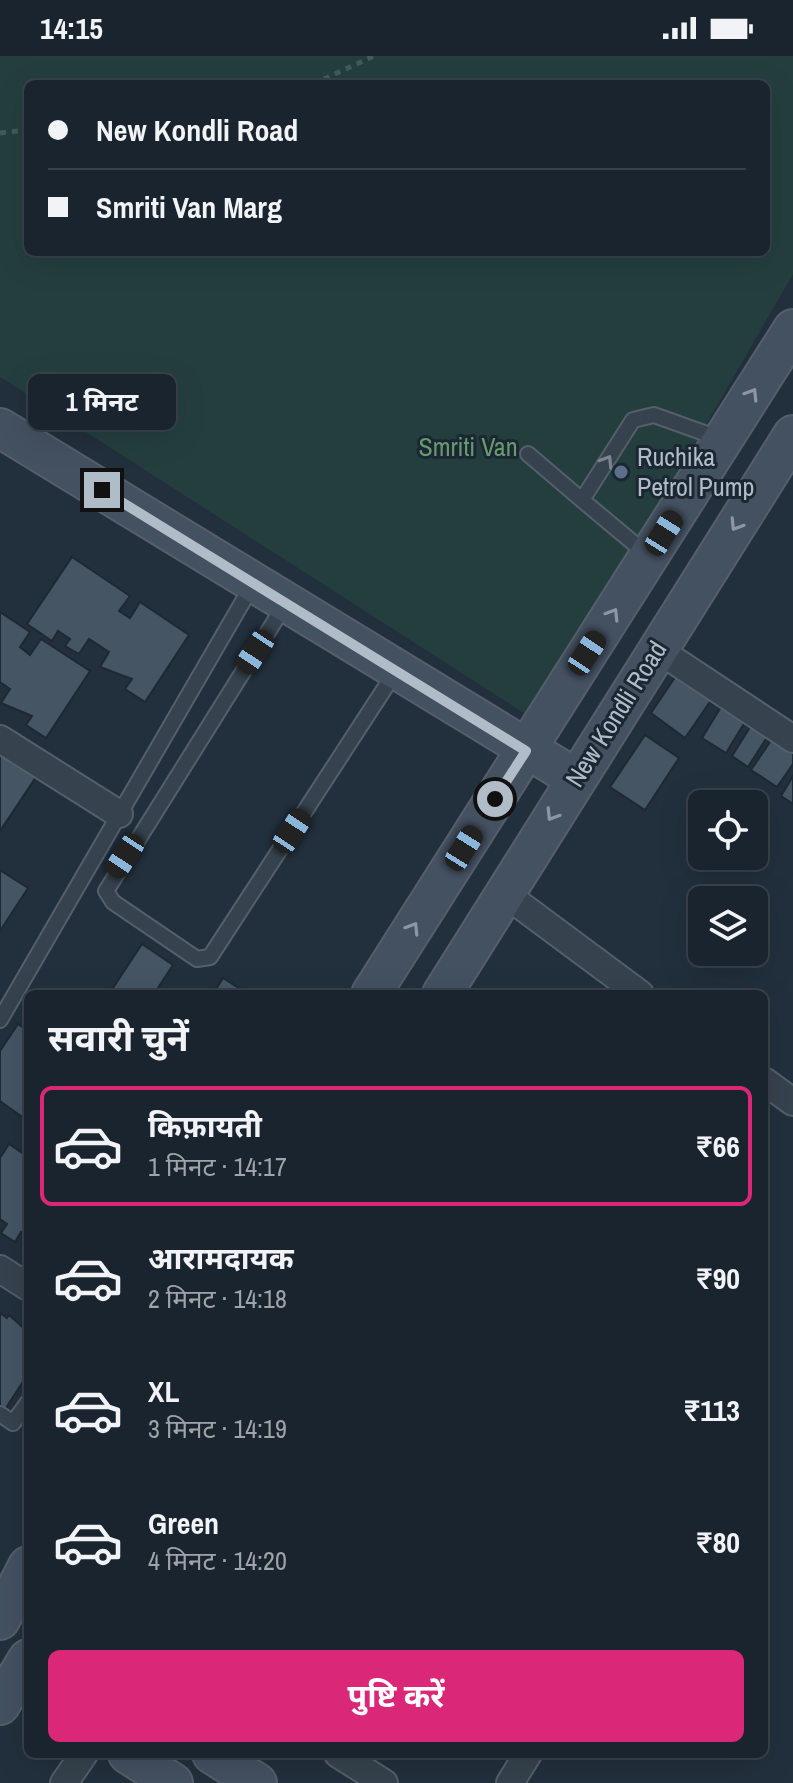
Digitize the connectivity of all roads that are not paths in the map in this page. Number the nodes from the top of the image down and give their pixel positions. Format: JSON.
{"nodes":[{"id":1,"x":793,"y":329,"type":"edge"},
{"id":2,"x":0,"y":428,"type":"edge"},
{"id":3,"x":793,"y":435,"type":"edge"},
{"id":4,"x":723,"y":440,"type":"junction"},
{"id":5,"x":528,"y":454,"type":"dead end"},
{"id":6,"x":582,"y":500,"type":"junction"},
{"id":7,"x":649,"y":556,"type":"junction"},
{"id":8,"x":254,"y":583,"type":"junction"},
{"id":9,"x":286,"y":602,"type":"junction"},
{"id":10,"x":657,"y":649,"type":"junction"},
{"id":11,"x":396,"y":670,"type":"junction"},
{"id":12,"x":0,"y":739,"type":"edge"},
{"id":13,"x":793,"y":739,"type":"edge"},
{"id":14,"x":526,"y":751,"type":"junction"},
{"id":15,"x":575,"y":778,"type":"junction"},
{"id":16,"x":119,"y":814,"type":"junction"},
{"id":17,"x":504,"y":893,"type":"junction"},
{"id":18,"x":374,"y":990,"type":"edge"},
{"id":19,"x":444,"y":990,"type":"edge"},
{"id":20,"x":635,"y":990,"type":"edge"},
{"id":21,"x":6,"y":994,"type":"edge"},
{"id":22,"x":0,"y":1020,"type":"edge"},
{"id":23,"x":768,"y":1087,"type":"edge"},
{"id":24,"x":793,"y":1102,"type":"edge"},
{"id":25,"x":0,"y":1269,"type":"edge"},
{"id":26,"x":24,"y":1284,"type":"edge"},
{"id":27,"x":24,"y":1408,"type":"edge"},
{"id":28,"x":0,"y":1414,"type":"edge"},
{"id":29,"x":24,"y":1574,"type":"edge"},
{"id":30,"x":0,"y":1620,"type":"edge"},
{"id":31,"x":24,"y":1635,"type":"edge"},
{"id":32,"x":81,"y":1758,"type":"edge"},
{"id":33,"x":134,"y":1758,"type":"edge"},
{"id":34,"x":218,"y":1758,"type":"edge"},
{"id":35,"x":344,"y":1758,"type":"edge"},
{"id":36,"x":526,"y":1758,"type":"edge"},
{"id":37,"x":64,"y":1783,"type":"edge"},
{"id":38,"x":173,"y":1783,"type":"edge"},
{"id":39,"x":257,"y":1783,"type":"edge"},
{"id":40,"x":384,"y":1783,"type":"edge"},
{"id":41,"x":510,"y":1783,"type":"edge"}],
"edges":[{"from":4,"to":1,"type":"street","one_way":true},
{"from":2,"to":8,"type":"street"},
{"from":3,"to":10,"type":"street","name":"New Kondli Road","one_way":true},
{"from":6,"to":4,"type":"lane","one_way":true},
{"from":4,"to":7,"type":"street"},
{"from":5,"to":6,"type":"lane"},
{"from":6,"to":7,"type":"lane"},
{"from":14,"to":7,"type":"street","one_way":true},
{"from":8,"to":9,"type":"street"},
{"from":8,"to":16,"type":"lane"},
{"from":9,"to":11,"type":"street"},
{"from":9,"to":11,"type":"lane"},
{"from":10,"to":13,"type":"street"},
{"from":10,"to":15,"type":"street","name":"New Kondli Road"},
{"from":11,"to":14,"type":"street"},
{"from":12,"to":16,"type":"street"},
{"from":14,"to":15,"type":"street"},
{"from":18,"to":14,"type":"street","one_way":true},
{"from":15,"to":17,"type":"street","name":"New Kondli Road","one_way":true},
{"from":16,"to":21,"type":"lane"},
{"from":17,"to":19,"type":"street","name":"New Kondli Road"},
{"from":17,"to":20,"type":"street"},
{"from":21,"to":22,"type":"lane"},
{"from":23,"to":24,"type":"street"},
{"from":25,"to":26,"type":"street"},
{"from":27,"to":28,"type":"lane"},
{"from":29,"to":30,"type":"street"},
{"from":30,"to":31,"type":"street"},
{"from":32,"to":37,"type":"street"},
{"from":33,"to":38,"type":"street"},
{"from":34,"to":39,"type":"street"},
{"from":35,"to":40,"type":"street"},
{"from":36,"to":41,"type":"street"}]}
